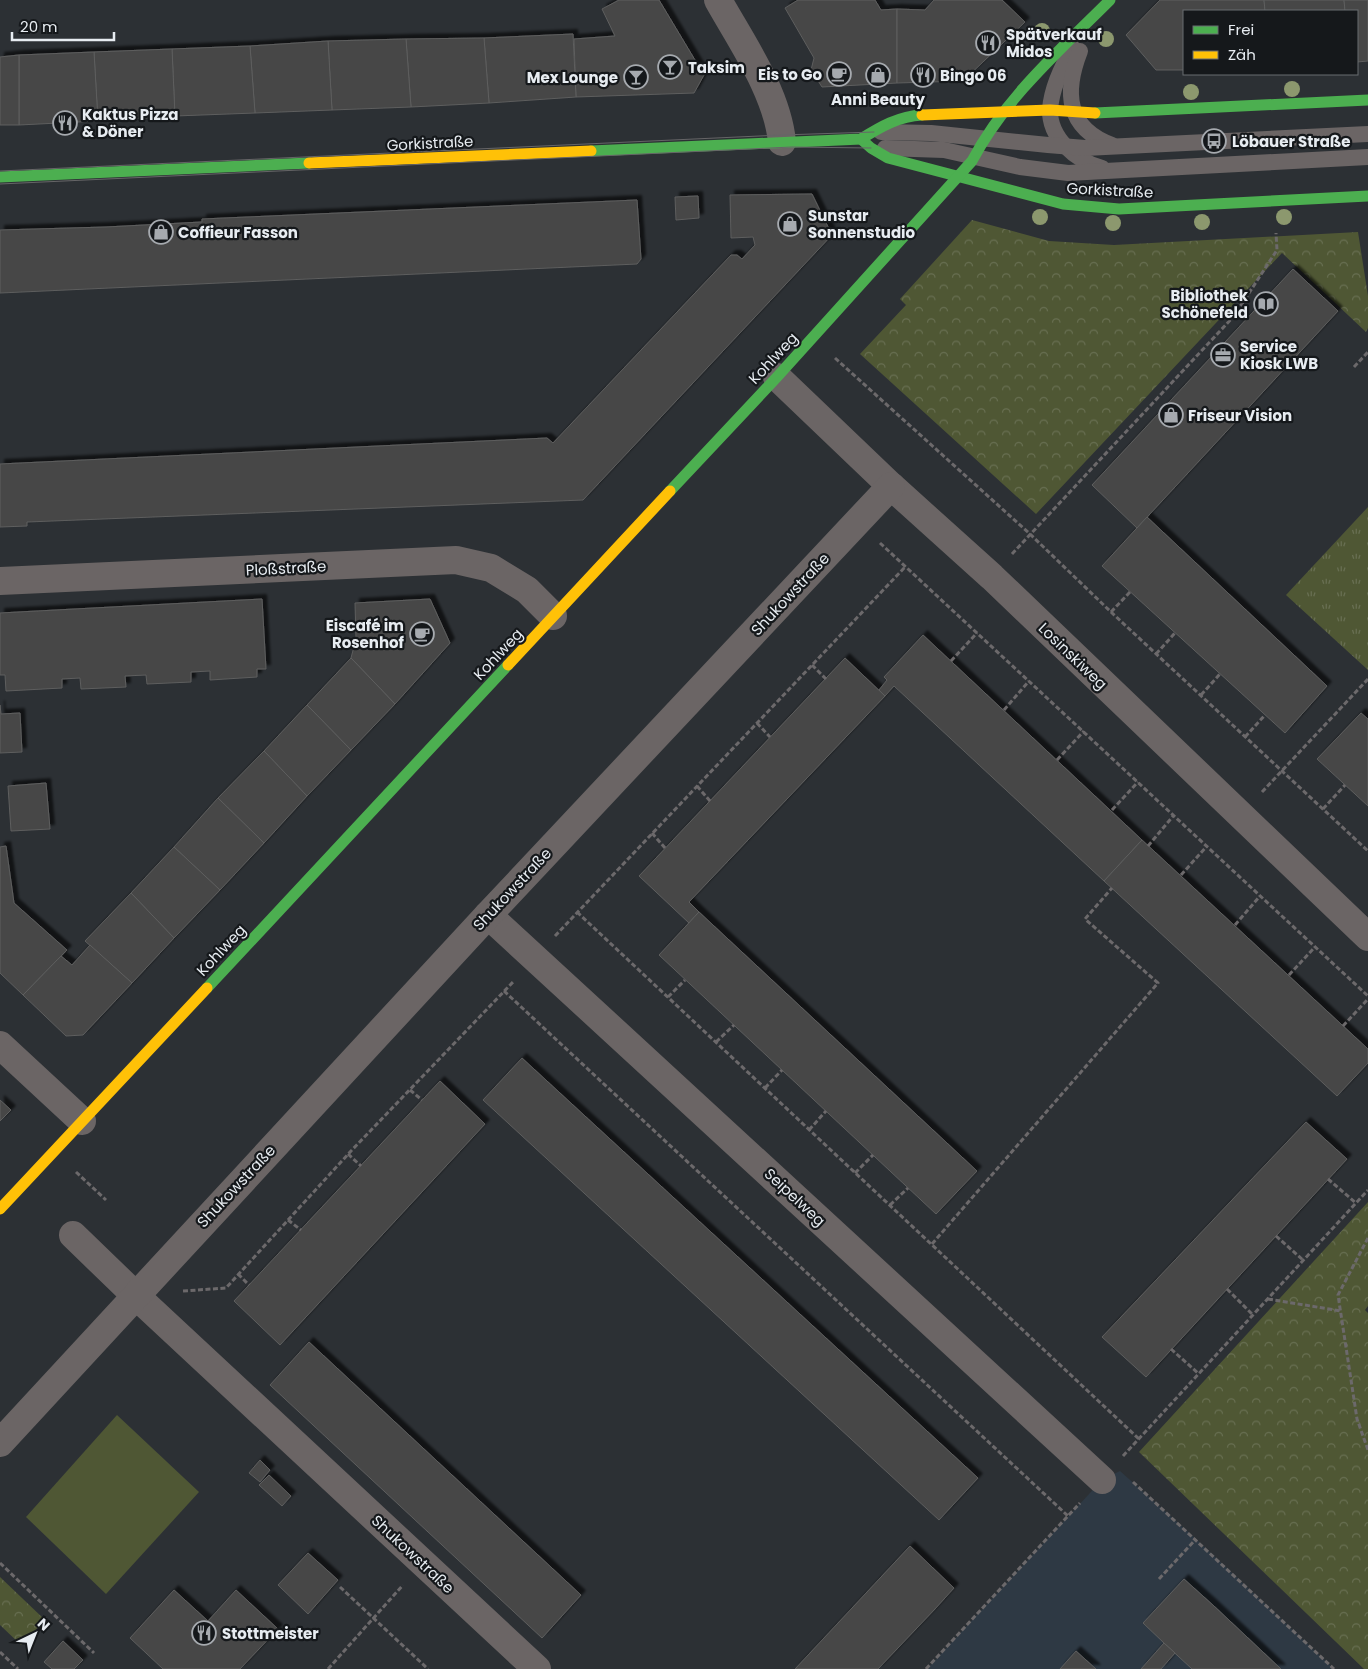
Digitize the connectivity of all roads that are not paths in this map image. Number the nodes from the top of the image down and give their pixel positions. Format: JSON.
{"nodes":[{"id":1,"x":718,"y":0,"type":"edge"},
{"id":2,"x":1104,"y":5,"type":"edge"},
{"id":3,"x":1368,"y":100,"type":"edge"},
{"id":4,"x":1050,"y":110,"type":"junction"},
{"id":5,"x":1005,"y":111,"type":"junction"},
{"id":6,"x":1074,"y":112,"type":"junction"},
{"id":7,"x":1368,"y":134,"type":"edge"},
{"id":8,"x":984,"y":138,"type":"junction"},
{"id":9,"x":869,"y":140,"type":"junction"},
{"id":10,"x":782,"y":142,"type":"junction"},
{"id":11,"x":1064,"y":146,"type":"junction"},
{"id":12,"x":1114,"y":146,"type":"junction"},
{"id":13,"x":975,"y":156,"type":"junction"},
{"id":14,"x":1368,"y":158,"type":"edge"},
{"id":15,"x":1119,"y":170,"type":"junction"},
{"id":16,"x":959,"y":176,"type":"junction"},
{"id":17,"x":0,"y":177,"type":"edge"},
{"id":18,"x":1368,"y":196,"type":"edge"},
{"id":19,"x":776,"y":377,"type":"junction"},
{"id":20,"x":892,"y":486,"type":"junction"},
{"id":21,"x":0,"y":581,"type":"edge"},
{"id":22,"x":553,"y":616,"type":"junction"},
{"id":23,"x":488,"y":915,"type":"junction"},
{"id":24,"x":1368,"y":937,"type":"edge"},
{"id":25,"x":0,"y":1045,"type":"edge"},
{"id":26,"x":82,"y":1121,"type":"junction"},
{"id":27,"x":0,"y":1209,"type":"edge"},
{"id":28,"x":73,"y":1235,"type":"dead end"},
{"id":29,"x":135,"y":1295,"type":"junction"},
{"id":30,"x":0,"y":1444,"type":"edge"},
{"id":31,"x":1102,"y":1480,"type":"road end"},
{"id":32,"x":537,"y":1669,"type":"edge"}],
"edges":[{"from":1,"to":10,"type":"street"},
{"from":2,"to":4,"type":"lane"},
{"from":2,"to":5,"type":"main road","name":"Kohlweg"},
{"from":2,"to":6,"type":"lane"},
{"from":3,"to":6,"type":"main road","name":"Gorkistraße"},
{"from":4,"to":5,"type":"main road","name":"Gorkistraße"},
{"from":4,"to":6,"type":"main road","name":"Gorkistraße"},
{"from":4,"to":11,"type":"lane"},
{"from":5,"to":8,"type":"main road","name":"Kohlweg"},
{"from":5,"to":9,"type":"main road","name":"Gorkistraße"},
{"from":6,"to":12,"type":"lane"},
{"from":7,"to":12,"type":"lane"},
{"from":8,"to":9,"type":"lane"},
{"from":8,"to":11,"type":"lane"},
{"from":8,"to":13,"type":"main road","name":"Kohlweg"},
{"from":9,"to":10,"type":"main road","name":"Gorkistraße"},
{"from":9,"to":13,"type":"lane"},
{"from":9,"to":16,"type":"main road","name":"Gorkistraße"},
{"from":10,"to":17,"type":"main road","name":"Gorkistraße"},
{"from":11,"to":12,"type":"lane"},
{"from":11,"to":15,"type":"lane"},
{"from":13,"to":15,"type":"lane"},
{"from":13,"to":16,"type":"main road","name":"Kohlweg"},
{"from":14,"to":15,"type":"lane"},
{"from":16,"to":18,"type":"main road","name":"Gorkistraße"},
{"from":16,"to":19,"type":"main road","name":"Kohlweg"},
{"from":19,"to":20,"type":"street","name":"Losinskiweg"},
{"from":19,"to":22,"type":"main road","name":"Kohlweg"},
{"from":20,"to":23,"type":"street","name":"Shukowstraße"},
{"from":20,"to":24,"type":"street","name":"Losinskiweg"},
{"from":21,"to":22,"type":"street","name":"Ploßstraße"},
{"from":22,"to":26,"type":"main road","name":"Kohlweg"},
{"from":23,"to":29,"type":"street","name":"Shukowstraße"},
{"from":23,"to":31,"type":"street","name":"Seipelweg"},
{"from":25,"to":26,"type":"street"},
{"from":26,"to":27,"type":"main road","name":"Kohlweg"},
{"from":28,"to":29,"type":"street","name":"Shukowstraße"},
{"from":29,"to":30,"type":"street","name":"Shukowstraße"},
{"from":29,"to":32,"type":"street","name":"Shukowstraße"}]}
